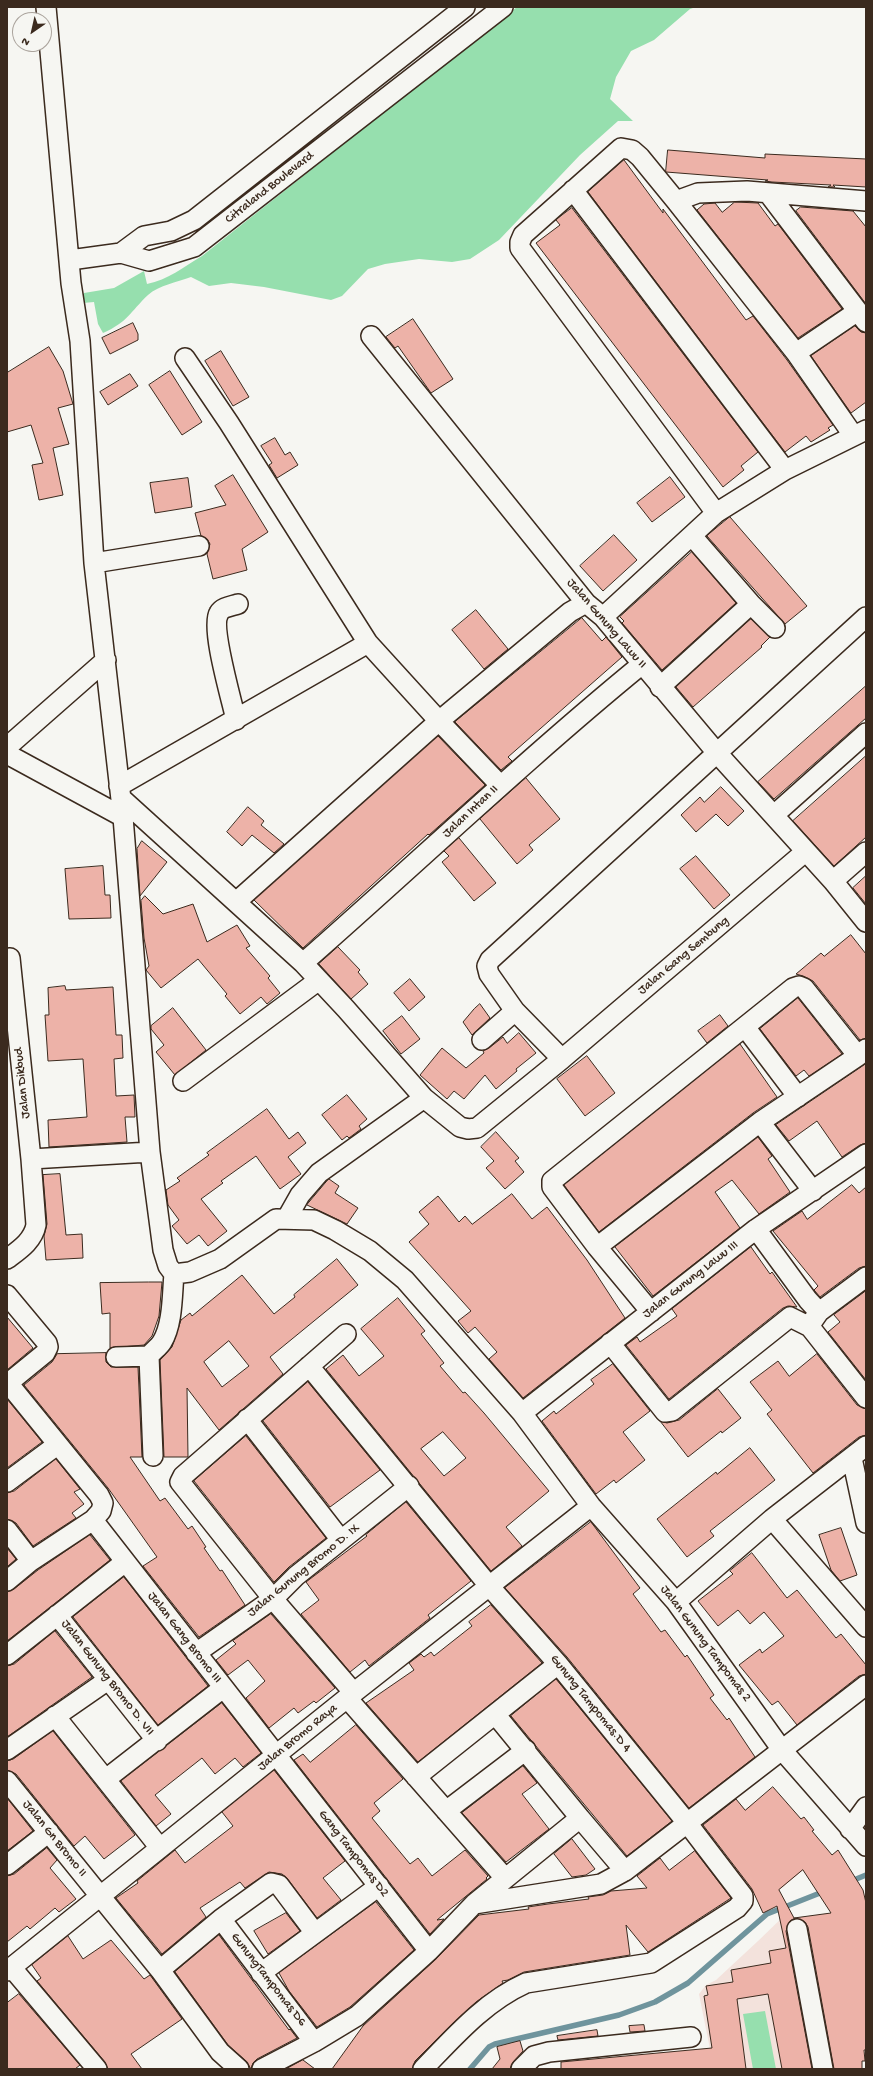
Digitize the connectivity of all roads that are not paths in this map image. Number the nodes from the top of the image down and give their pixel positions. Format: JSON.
{"nodes":[{"id":1,"x":46,"y":7,"type":"edge"},
{"id":2,"x":465,"y":7,"type":"edge"},
{"id":3,"x":502,"y":7,"type":"edge"},
{"id":4,"x":393,"y":64,"type":"junction"},
{"id":5,"x":406,"y":82,"type":"junction"},
{"id":6,"x":573,"y":190,"type":"junction"},
{"id":7,"x":768,"y":193,"type":"junction"},
{"id":8,"x":676,"y":201,"type":"junction"},
{"id":9,"x":866,"y":201,"type":"edge"},
{"id":10,"x":121,"y":253,"type":"junction"},
{"id":11,"x":70,"y":260,"type":"junction"},
{"id":12,"x":862,"y":316,"type":"edge"},
{"id":13,"x":371,"y":336,"type":"dead end"},
{"id":14,"x":796,"y":353,"type":"junction"},
{"id":15,"x":185,"y":358,"type":"dead end"},
{"id":16,"x":859,"y":433,"type":"edge"},
{"id":17,"x":785,"y":470,"type":"junction"},
{"id":18,"x":716,"y":513,"type":"junction"},
{"id":19,"x":692,"y":536,"type":"junction"},
{"id":20,"x":199,"y":546,"type":"dead end"},
{"id":21,"x":94,"y":563,"type":"junction"},
{"id":22,"x":586,"y":603,"type":"junction"},
{"id":23,"x":238,"y":604,"type":"dead end"},
{"id":24,"x":751,"y":604,"type":"junction"},
{"id":25,"x":604,"y":617,"type":"junction"},
{"id":26,"x":866,"y":617,"type":"edge"},
{"id":27,"x":775,"y":628,"type":"dead end"},
{"id":28,"x":368,"y":643,"type":"junction"},
{"id":29,"x":106,"y":660,"type":"junction"},
{"id":30,"x":641,"y":665,"type":"junction"},
{"id":31,"x":660,"y":687,"type":"junction"},
{"id":32,"x":236,"y":720,"type":"junction"},
{"id":33,"x":439,"y":720,"type":"junction"},
{"id":34,"x":866,"y":733,"type":"edge"},
{"id":35,"x":7,"y":747,"type":"edge"},
{"id":36,"x":717,"y":753,"type":"junction"},
{"id":37,"x":7,"y":754,"type":"edge"},
{"id":38,"x":500,"y":784,"type":"junction"},
{"id":39,"x":120,"y":792,"type":"junction"},
{"id":40,"x":774,"y":815,"type":"junction"},
{"id":41,"x":123,"y":817,"type":"junction"},
{"id":42,"x":805,"y":852,"type":"junction"},
{"id":43,"x":866,"y":852,"type":"edge"},
{"id":44,"x":833,"y":881,"type":"junction"},
{"id":45,"x":236,"y":902,"type":"junction"},
{"id":46,"x":866,"y":922,"type":"edge"},
{"id":47,"x":10,"y":958,"type":"dead end"},
{"id":48,"x":303,"y":963,"type":"junction"},
{"id":49,"x":319,"y":980,"type":"junction"},
{"id":50,"x":515,"y":1011,"type":"junction"},
{"id":51,"x":745,"y":1028,"type":"junction"},
{"id":52,"x":482,"y":1040,"type":"dead end"},
{"id":53,"x":862,"y":1053,"type":"edge"},
{"id":54,"x":562,"y":1059,"type":"junction"},
{"id":55,"x":183,"y":1081,"type":"dead end"},
{"id":56,"x":798,"y":1097,"type":"junction"},
{"id":57,"x":424,"y":1098,"type":"junction"},
{"id":58,"x":760,"y":1122,"type":"junction"},
{"id":59,"x":150,"y":1152,"type":"junction"},
{"id":60,"x":866,"y":1154,"type":"edge"},
{"id":61,"x":31,"y":1159,"type":"junction"},
{"id":62,"x":813,"y":1190,"type":"junction"},
{"id":63,"x":287,"y":1218,"type":"junction"},
{"id":64,"x":756,"y":1229,"type":"junction"},
{"id":65,"x":597,"y":1247,"type":"junction"},
{"id":66,"x":7,"y":1259,"type":"edge"},
{"id":67,"x":174,"y":1274,"type":"junction"},
{"id":68,"x":866,"y":1277,"type":"edge"},
{"id":69,"x":7,"y":1295,"type":"edge"},
{"id":70,"x":651,"y":1312,"type":"junction"},
{"id":71,"x":812,"y":1313,"type":"junction"},
{"id":72,"x":346,"y":1334,"type":"dead end"},
{"id":73,"x":610,"y":1343,"type":"junction"},
{"id":74,"x":149,"y":1356,"type":"junction"},
{"id":75,"x":116,"y":1357,"type":"dead end"},
{"id":76,"x":309,"y":1366,"type":"junction"},
{"id":77,"x":8,"y":1384,"type":"edge"},
{"id":78,"x":866,"y":1398,"type":"edge"},
{"id":79,"x":522,"y":1413,"type":"junction"},
{"id":80,"x":247,"y":1419,"type":"junction"},
{"id":81,"x":58,"y":1445,"type":"junction"},
{"id":82,"x":859,"y":1452,"type":"edge"},
{"id":83,"x":153,"y":1456,"type":"dead end"},
{"id":84,"x":7,"y":1482,"type":"edge"},
{"id":85,"x":409,"y":1486,"type":"junction"},
{"id":86,"x":591,"y":1506,"type":"junction"},
{"id":87,"x":772,"y":1519,"type":"junction"},
{"id":88,"x":93,"y":1520,"type":"junction"},
{"id":89,"x":866,"y":1523,"type":"edge"},
{"id":90,"x":7,"y":1530,"type":"edge"},
{"id":91,"x":341,"y":1540,"type":"junction"},
{"id":92,"x":31,"y":1562,"type":"junction"},
{"id":93,"x":125,"y":1562,"type":"junction"},
{"id":94,"x":7,"y":1581,"type":"edge"},
{"id":95,"x":490,"y":1587,"type":"junction"},
{"id":96,"x":272,"y":1599,"type":"junction"},
{"id":97,"x":676,"y":1602,"type":"junction"},
{"id":98,"x":57,"y":1615,"type":"junction"},
{"id":99,"x":866,"y":1628,"type":"edge"},
{"id":100,"x":196,"y":1653,"type":"junction"},
{"id":101,"x":7,"y":1655,"type":"edge"},
{"id":102,"x":558,"y":1664,"type":"junction"},
{"id":103,"x":108,"y":1680,"type":"junction"},
{"id":104,"x":866,"y":1685,"type":"edge"},
{"id":105,"x":223,"y":1688,"type":"junction"},
{"id":106,"x":351,"y":1696,"type":"junction"},
{"id":107,"x":495,"y":1714,"type":"junction"},
{"id":108,"x":55,"y":1716,"type":"junction"},
{"id":109,"x":157,"y":1741,"type":"junction"},
{"id":110,"x":7,"y":1750,"type":"edge"},
{"id":111,"x":526,"y":1750,"type":"junction"},
{"id":112,"x":782,"y":1750,"type":"junction"},
{"id":113,"x":276,"y":1756,"type":"junction"},
{"id":114,"x":416,"y":1777,"type":"junction"},
{"id":115,"x":106,"y":1779,"type":"junction"},
{"id":116,"x":7,"y":1781,"type":"edge"},
{"id":117,"x":866,"y":1807,"type":"edge"},
{"id":118,"x":446,"y":1811,"type":"junction"},
{"id":119,"x":580,"y":1818,"type":"junction"},
{"id":120,"x":688,"y":1824,"type":"junction"},
{"id":121,"x":850,"y":1829,"type":"junction"},
{"id":122,"x":49,"y":1832,"type":"junction"},
{"id":123,"x":866,"y":1846,"type":"edge"},
{"id":124,"x":160,"y":1848,"type":"junction"},
{"id":125,"x":7,"y":1865,"type":"edge"},
{"id":126,"x":625,"y":1871,"type":"junction"},
{"id":127,"x":505,"y":1878,"type":"junction"},
{"id":128,"x":379,"y":1886,"type":"junction"},
{"id":129,"x":100,"y":1897,"type":"junction"},
{"id":130,"x":474,"y":1904,"type":"junction"},
{"id":131,"x":221,"y":1919,"type":"junction"},
{"id":132,"x":798,"y":1929,"type":"dead end"},
{"id":133,"x":315,"y":1933,"type":"junction"},
{"id":134,"x":430,"y":1951,"type":"junction"},
{"id":135,"x":10,"y":1970,"type":"edge"},
{"id":136,"x":160,"y":1970,"type":"junction"},
{"id":137,"x":261,"y":1973,"type":"junction"},
{"id":138,"x":691,"y":2037,"type":"dead end"},
{"id":139,"x":314,"y":2042,"type":"junction"},
{"id":140,"x":89,"y":2066,"type":"edge"},
{"id":141,"x":239,"y":2069,"type":"edge"},
{"id":142,"x":262,"y":2069,"type":"edge"},
{"id":143,"x":423,"y":2069,"type":"edge"},
{"id":144,"x":521,"y":2069,"type":"edge"},
{"id":145,"x":823,"y":2069,"type":"edge"}],
"edges":[{"from":1,"to":11,"type":"street"},
{"from":2,"to":4,"type":"street","name":"Citraland Boulevard"},
{"from":3,"to":5,"type":"street","name":"Citraland Boulevard"},
{"from":4,"to":5,"type":"street"},
{"from":4,"to":10,"type":"street","name":"Citraland Boulevard"},
{"from":5,"to":10,"type":"street","name":"Citraland Boulevard"},
{"from":6,"to":8,"type":"street"},
{"from":6,"to":17,"type":"street"},
{"from":6,"to":18,"type":"street"},
{"from":7,"to":8,"type":"street"},
{"from":7,"to":9,"type":"street"},
{"from":7,"to":12,"type":"street"},
{"from":8,"to":14,"type":"street"},
{"from":10,"to":11,"type":"street","name":"Citraland Boulevard"},
{"from":11,"to":21,"type":"street"},
{"from":12,"to":14,"type":"street"},
{"from":13,"to":22,"type":"street","name":"Jalan Gunung Lawu II"},
{"from":14,"to":16,"type":"street"},
{"from":15,"to":28,"type":"street"},
{"from":16,"to":17,"type":"street"},
{"from":17,"to":18,"type":"street"},
{"from":18,"to":19,"type":"street"},
{"from":19,"to":24,"type":"street"},
{"from":19,"to":25,"type":"street"},
{"from":20,"to":21,"type":"street"},
{"from":21,"to":29,"type":"street"},
{"from":22,"to":25,"type":"street","name":"Jalan Gunung Lawu II"},
{"from":22,"to":33,"type":"street"},
{"from":23,"to":32,"type":"street"},
{"from":24,"to":27,"type":"street"},
{"from":24,"to":31,"type":"street"},
{"from":25,"to":30,"type":"street","name":"Jalan Gunung Lawu II"},
{"from":26,"to":36,"type":"street"},
{"from":28,"to":32,"type":"street"},
{"from":28,"to":33,"type":"street"},
{"from":29,"to":35,"type":"street"},
{"from":29,"to":39,"type":"street"},
{"from":30,"to":31,"type":"street","name":"Jalan Gunung Lawu II"},
{"from":30,"to":38,"type":"street","name":"Jalan Intan II"},
{"from":31,"to":36,"type":"street","name":"Jalan Gunung Lawu II"},
{"from":32,"to":39,"type":"street"},
{"from":33,"to":38,"type":"street"},
{"from":33,"to":45,"type":"street"},
{"from":34,"to":40,"type":"street"},
{"from":36,"to":40,"type":"street","name":"Jalan Gunung Lawu II"},
{"from":36,"to":50,"type":"street"},
{"from":37,"to":41,"type":"street"},
{"from":38,"to":48,"type":"street","name":"Jalan Intan II"},
{"from":39,"to":41,"type":"street"},
{"from":39,"to":45,"type":"street","name":"Jalan Gang Sembung"},
{"from":40,"to":42,"type":"street","name":"Jalan Gunung Lawu II"},
{"from":41,"to":59,"type":"street"},
{"from":42,"to":44,"type":"street","name":"Jalan Gunung Lawu II"},
{"from":42,"to":54,"type":"street","name":"Jalan Gang Sembung"},
{"from":43,"to":44,"type":"street"},
{"from":44,"to":46,"type":"street","name":"Jalan Gunung Lawu II"},
{"from":45,"to":48,"type":"street","name":"Jalan Gang Sembung"},
{"from":47,"to":61,"type":"street","name":"Jalan Dikbud"},
{"from":48,"to":49,"type":"street","name":"Jalan Gang Sembung"},
{"from":49,"to":55,"type":"street"},
{"from":49,"to":57,"type":"street","name":"Jalan Gang Sembung"},
{"from":50,"to":52,"type":"street"},
{"from":50,"to":54,"type":"street"},
{"from":51,"to":53,"type":"street"},
{"from":51,"to":56,"type":"street"},
{"from":51,"to":65,"type":"street"},
{"from":53,"to":56,"type":"street"},
{"from":54,"to":57,"type":"street","name":"Jalan Gang Sembung"},
{"from":56,"to":58,"type":"street"},
{"from":57,"to":63,"type":"street"},
{"from":58,"to":62,"type":"street"},
{"from":58,"to":65,"type":"street"},
{"from":59,"to":61,"type":"street"},
{"from":59,"to":67,"type":"street"},
{"from":60,"to":62,"type":"street","name":"Jalan Gunung Lawu III"},
{"from":61,"to":66,"type":"street","name":"Jalan Dikbud"},
{"from":62,"to":64,"type":"street","name":"Jalan Gunung Lawu III"},
{"from":63,"to":67,"type":"street"},
{"from":63,"to":79,"type":"street","name":"Jalan Gunung Tampomas 2"},
{"from":64,"to":70,"type":"street","name":"Jalan Gunung Lawu III"},
{"from":64,"to":71,"type":"street"},
{"from":65,"to":70,"type":"street"},
{"from":67,"to":74,"type":"street"},
{"from":68,"to":71,"type":"street"},
{"from":69,"to":77,"type":"street"},
{"from":70,"to":73,"type":"street","name":"Jalan Gunung Lawu III"},
{"from":71,"to":73,"type":"street"},
{"from":71,"to":78,"type":"street"},
{"from":72,"to":76,"type":"street"},
{"from":73,"to":79,"type":"street","name":"Jalan Gunung Lawu III"},
{"from":74,"to":75,"type":"street"},
{"from":74,"to":83,"type":"street"},
{"from":76,"to":80,"type":"street"},
{"from":76,"to":85,"type":"street","name":"Gunung Tampomas.D 4"},
{"from":77,"to":81,"type":"street"},
{"from":79,"to":86,"type":"street","name":"Jalan Gunung Tampomas 2"},
{"from":80,"to":91,"type":"street"},
{"from":80,"to":96,"type":"street"},
{"from":81,"to":84,"type":"street"},
{"from":81,"to":88,"type":"street"},
{"from":82,"to":87,"type":"street"},
{"from":82,"to":89,"type":"street"},
{"from":85,"to":91,"type":"street","name":"Jalan Gunung Bromo D. IX"},
{"from":85,"to":95,"type":"street","name":"Gunung Tampomas.D 4"},
{"from":86,"to":95,"type":"street","name":"Jalan Bromo Raya"},
{"from":86,"to":97,"type":"street","name":"Jalan Gunung Tampomas 2"},
{"from":87,"to":97,"type":"street"},
{"from":87,"to":99,"type":"street"},
{"from":88,"to":92,"type":"street"},
{"from":88,"to":93,"type":"street","name":"Jalan Gang Bromo III"},
{"from":90,"to":92,"type":"street"},
{"from":91,"to":96,"type":"street","name":"Jalan Gunung Bromo D. IX"},
{"from":92,"to":94,"type":"street"},
{"from":93,"to":98,"type":"street"},
{"from":93,"to":100,"type":"street","name":"Jalan Gang Bromo III"},
{"from":95,"to":102,"type":"street","name":"Gunung Tampomas.D 4"},
{"from":95,"to":106,"type":"street","name":"Jalan Bromo Raya"},
{"from":96,"to":100,"type":"street","name":"Jalan Gunung Bromo D. IX"},
{"from":96,"to":106,"type":"street"},
{"from":97,"to":112,"type":"street","name":"Jalan Gunung Tampomas 2"},
{"from":98,"to":101,"type":"street"},
{"from":98,"to":103,"type":"street","name":"Jalan Gunung Bromo D. VII"},
{"from":100,"to":105,"type":"street","name":"Jalan Gang Bromo III"},
{"from":102,"to":107,"type":"street"},
{"from":102,"to":120,"type":"street","name":"Gunung Tampomas.D 4"},
{"from":103,"to":108,"type":"street"},
{"from":103,"to":109,"type":"street","name":"Jalan Gunung Bromo D. VII"},
{"from":104,"to":112,"type":"street"},
{"from":105,"to":109,"type":"street"},
{"from":105,"to":113,"type":"street","name":"Jalan Gang Bromo III"},
{"from":106,"to":113,"type":"street","name":"Jalan Bromo Raya"},
{"from":106,"to":114,"type":"street"},
{"from":107,"to":111,"type":"street"},
{"from":107,"to":114,"type":"street"},
{"from":108,"to":110,"type":"street"},
{"from":108,"to":115,"type":"street"},
{"from":109,"to":115,"type":"street"},
{"from":111,"to":118,"type":"street"},
{"from":111,"to":119,"type":"street"},
{"from":112,"to":120,"type":"street"},
{"from":112,"to":121,"type":"street","name":"Jalan Gunung Tampomas 2"},
{"from":113,"to":124,"type":"street","name":"Jalan Bromo Raya"},
{"from":113,"to":128,"type":"street","name":"Gang Tampomas D2"},
{"from":114,"to":118,"type":"street"},
{"from":115,"to":124,"type":"street"},
{"from":116,"to":122,"type":"street","name":"Jalan Gn Bromo II"},
{"from":117,"to":121,"type":"street"},
{"from":118,"to":127,"type":"street"},
{"from":119,"to":126,"type":"street"},
{"from":119,"to":127,"type":"street"},
{"from":120,"to":126,"type":"street"},
{"from":120,"to":143,"type":"street","name":"Gunung Tampomas.D 4"},
{"from":121,"to":123,"type":"street","name":"Jalan Gunung Tampomas 2"},
{"from":122,"to":125,"type":"street"},
{"from":122,"to":129,"type":"street","name":"Jalan Gn Bromo II"},
{"from":124,"to":129,"type":"street","name":"Jalan Bromo Raya"},
{"from":126,"to":130,"type":"street"},
{"from":127,"to":130,"type":"street"},
{"from":128,"to":133,"type":"street"},
{"from":128,"to":134,"type":"street","name":"Gang Tampomas D2"},
{"from":129,"to":135,"type":"street","name":"Jalan Bromo Raya"},
{"from":129,"to":136,"type":"street","name":"Jalan Gn Bromo II"},
{"from":130,"to":134,"type":"street"},
{"from":131,"to":133,"type":"street"},
{"from":131,"to":136,"type":"street"},
{"from":131,"to":137,"type":"street","name":"GunungTampomas D6"},
{"from":132,"to":145,"type":"street"},
{"from":133,"to":137,"type":"street"},
{"from":134,"to":139,"type":"street"},
{"from":135,"to":140,"type":"street"},
{"from":136,"to":141,"type":"street","name":"Jalan Gn Bromo II"},
{"from":137,"to":139,"type":"street","name":"GunungTampomas D6"},
{"from":138,"to":144,"type":"street"},
{"from":139,"to":142,"type":"street"}]}
